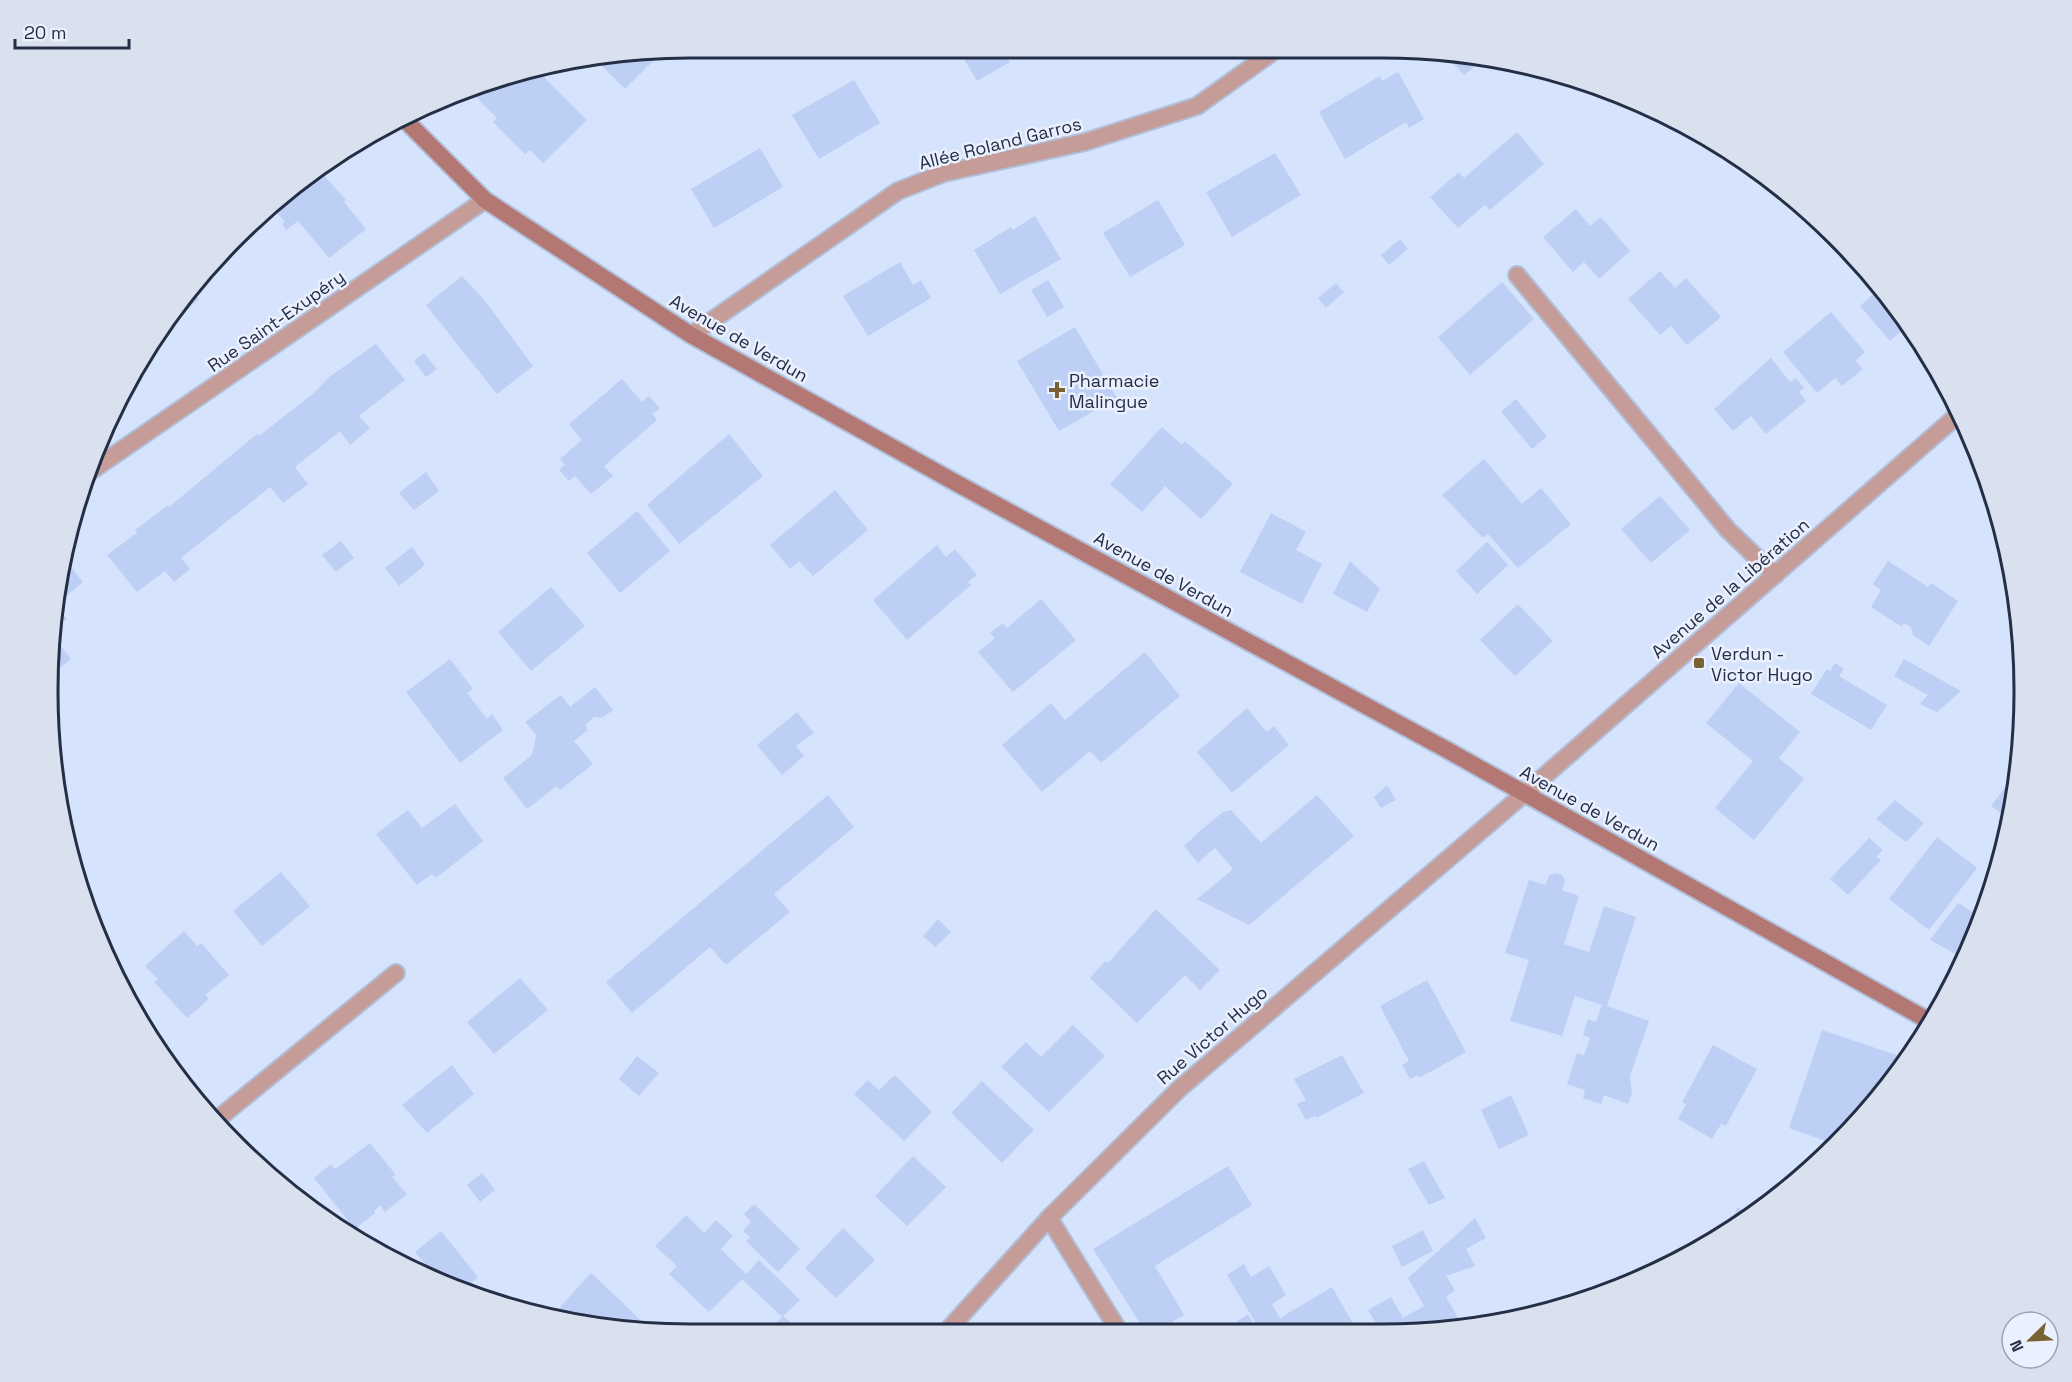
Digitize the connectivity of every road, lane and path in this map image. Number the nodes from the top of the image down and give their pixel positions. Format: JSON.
{"nodes":[{"id":1,"x":1264,"y":58,"type":"edge"},
{"id":2,"x":410,"y":125,"type":"edge"},
{"id":3,"x":485,"y":200,"type":"junction"},
{"id":4,"x":1517,"y":275,"type":"dead end"},
{"id":5,"x":691,"y":335,"type":"junction"},
{"id":6,"x":1952,"y":420,"type":"edge"},
{"id":7,"x":101,"y":464,"type":"edge"},
{"id":8,"x":1774,"y":575,"type":"junction"},
{"id":9,"x":1525,"y":793,"type":"junction"},
{"id":10,"x":396,"y":973,"type":"dead end"},
{"id":11,"x":1923,"y":1017,"type":"edge"},
{"id":12,"x":222,"y":1115,"type":"edge"},
{"id":13,"x":1049,"y":1218,"type":"junction"},
{"id":14,"x":953,"y":1324,"type":"edge"},
{"id":15,"x":1115,"y":1324,"type":"edge"}],
"edges":[{"from":1,"to":5,"type":"street","name":"Allée Roland Garros"},
{"from":2,"to":3,"type":"main road","name":"Avenue de Verdun"},
{"from":3,"to":5,"type":"main road","name":"Avenue de Verdun"},
{"from":3,"to":7,"type":"street","name":"Rue Saint-Exupéry"},
{"from":4,"to":8,"type":"street"},
{"from":5,"to":9,"type":"main road","name":"Avenue de Verdun"},
{"from":6,"to":8,"type":"street","name":"Avenue de la Libération"},
{"from":8,"to":9,"type":"street","name":"Avenue de la Libération"},
{"from":9,"to":11,"type":"main road","name":"Avenue de Verdun"},
{"from":9,"to":13,"type":"street","name":"Rue Victor Hugo"},
{"from":10,"to":12,"type":"street"},
{"from":13,"to":14,"type":"street","name":"Rue Victor Hugo"},
{"from":13,"to":15,"type":"street"}]}
